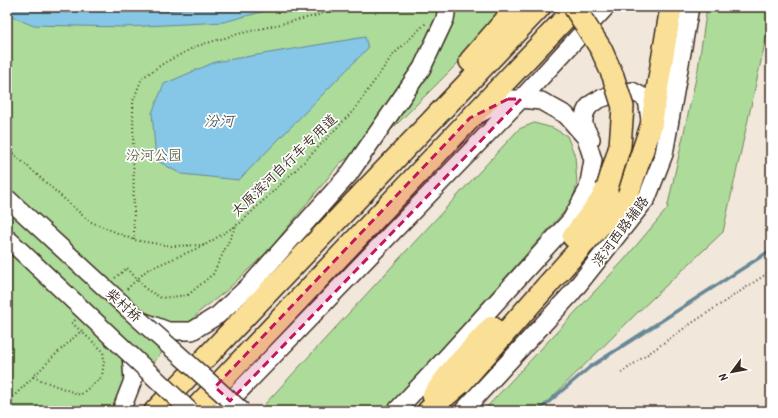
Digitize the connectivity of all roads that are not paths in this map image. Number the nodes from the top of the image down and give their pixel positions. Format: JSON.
{"nodes":[{"id":1,"x":447,"y":7,"type":"edge"},
{"id":2,"x":517,"y":7,"type":"edge"},
{"id":3,"x":540,"y":7,"type":"edge"},
{"id":4,"x":575,"y":7,"type":"edge"},
{"id":5,"x":606,"y":7,"type":"edge"},
{"id":6,"x":671,"y":7,"type":"edge"},
{"id":7,"x":690,"y":7,"type":"edge"},
{"id":8,"x":521,"y":99,"type":"junction"},
{"id":9,"x":433,"y":118,"type":"junction"},
{"id":10,"x":470,"y":118,"type":"junction"},
{"id":11,"x":652,"y":126,"type":"junction"},
{"id":12,"x":593,"y":160,"type":"junction"},
{"id":13,"x":7,"y":198,"type":"edge"},
{"id":14,"x":7,"y":238,"type":"edge"},
{"id":15,"x":140,"y":320,"type":"junction"},
{"id":16,"x":131,"y":355,"type":"junction"},
{"id":17,"x":121,"y":411,"type":"edge"},
{"id":18,"x":156,"y":411,"type":"edge"},
{"id":19,"x":191,"y":411,"type":"edge"},
{"id":20,"x":220,"y":411,"type":"edge"},
{"id":21,"x":242,"y":411,"type":"edge"},
{"id":22,"x":396,"y":411,"type":"edge"},
{"id":23,"x":422,"y":411,"type":"edge"},
{"id":24,"x":428,"y":411,"type":"edge"},
{"id":25,"x":463,"y":411,"type":"edge"}],
"edges":[{"from":1,"to":15,"type":"main road"},
{"from":2,"to":9,"type":"highway"},
{"from":3,"to":9,"type":"highway"},
{"from":4,"to":10,"type":"highway"},
{"from":4,"to":23,"type":"highway","bridge":true},
{"from":5,"to":8,"type":"main road"},
{"from":6,"to":11,"type":"highway"},
{"from":7,"to":25,"type":"main road","name":"滨河西路辅路"},
{"from":8,"to":10,"type":"main road"},
{"from":8,"to":12,"type":"main road"},
{"from":8,"to":20,"type":"main road"},
{"from":9,"to":18,"type":"highway"},
{"from":10,"to":19,"type":"highway"},
{"from":11,"to":12,"type":"main road"},
{"from":11,"to":24,"type":"highway"},
{"from":12,"to":22,"type":"main road"},
{"from":13,"to":15,"type":"main road","name":"柴村桥","bridge":true},
{"from":14,"to":16,"type":"main road","bridge":true},
{"from":15,"to":21,"type":"main road","name":"柴村桥","bridge":true},
{"from":16,"to":17,"type":"main road"},
{"from":16,"to":19,"type":"main road","bridge":true}]}
